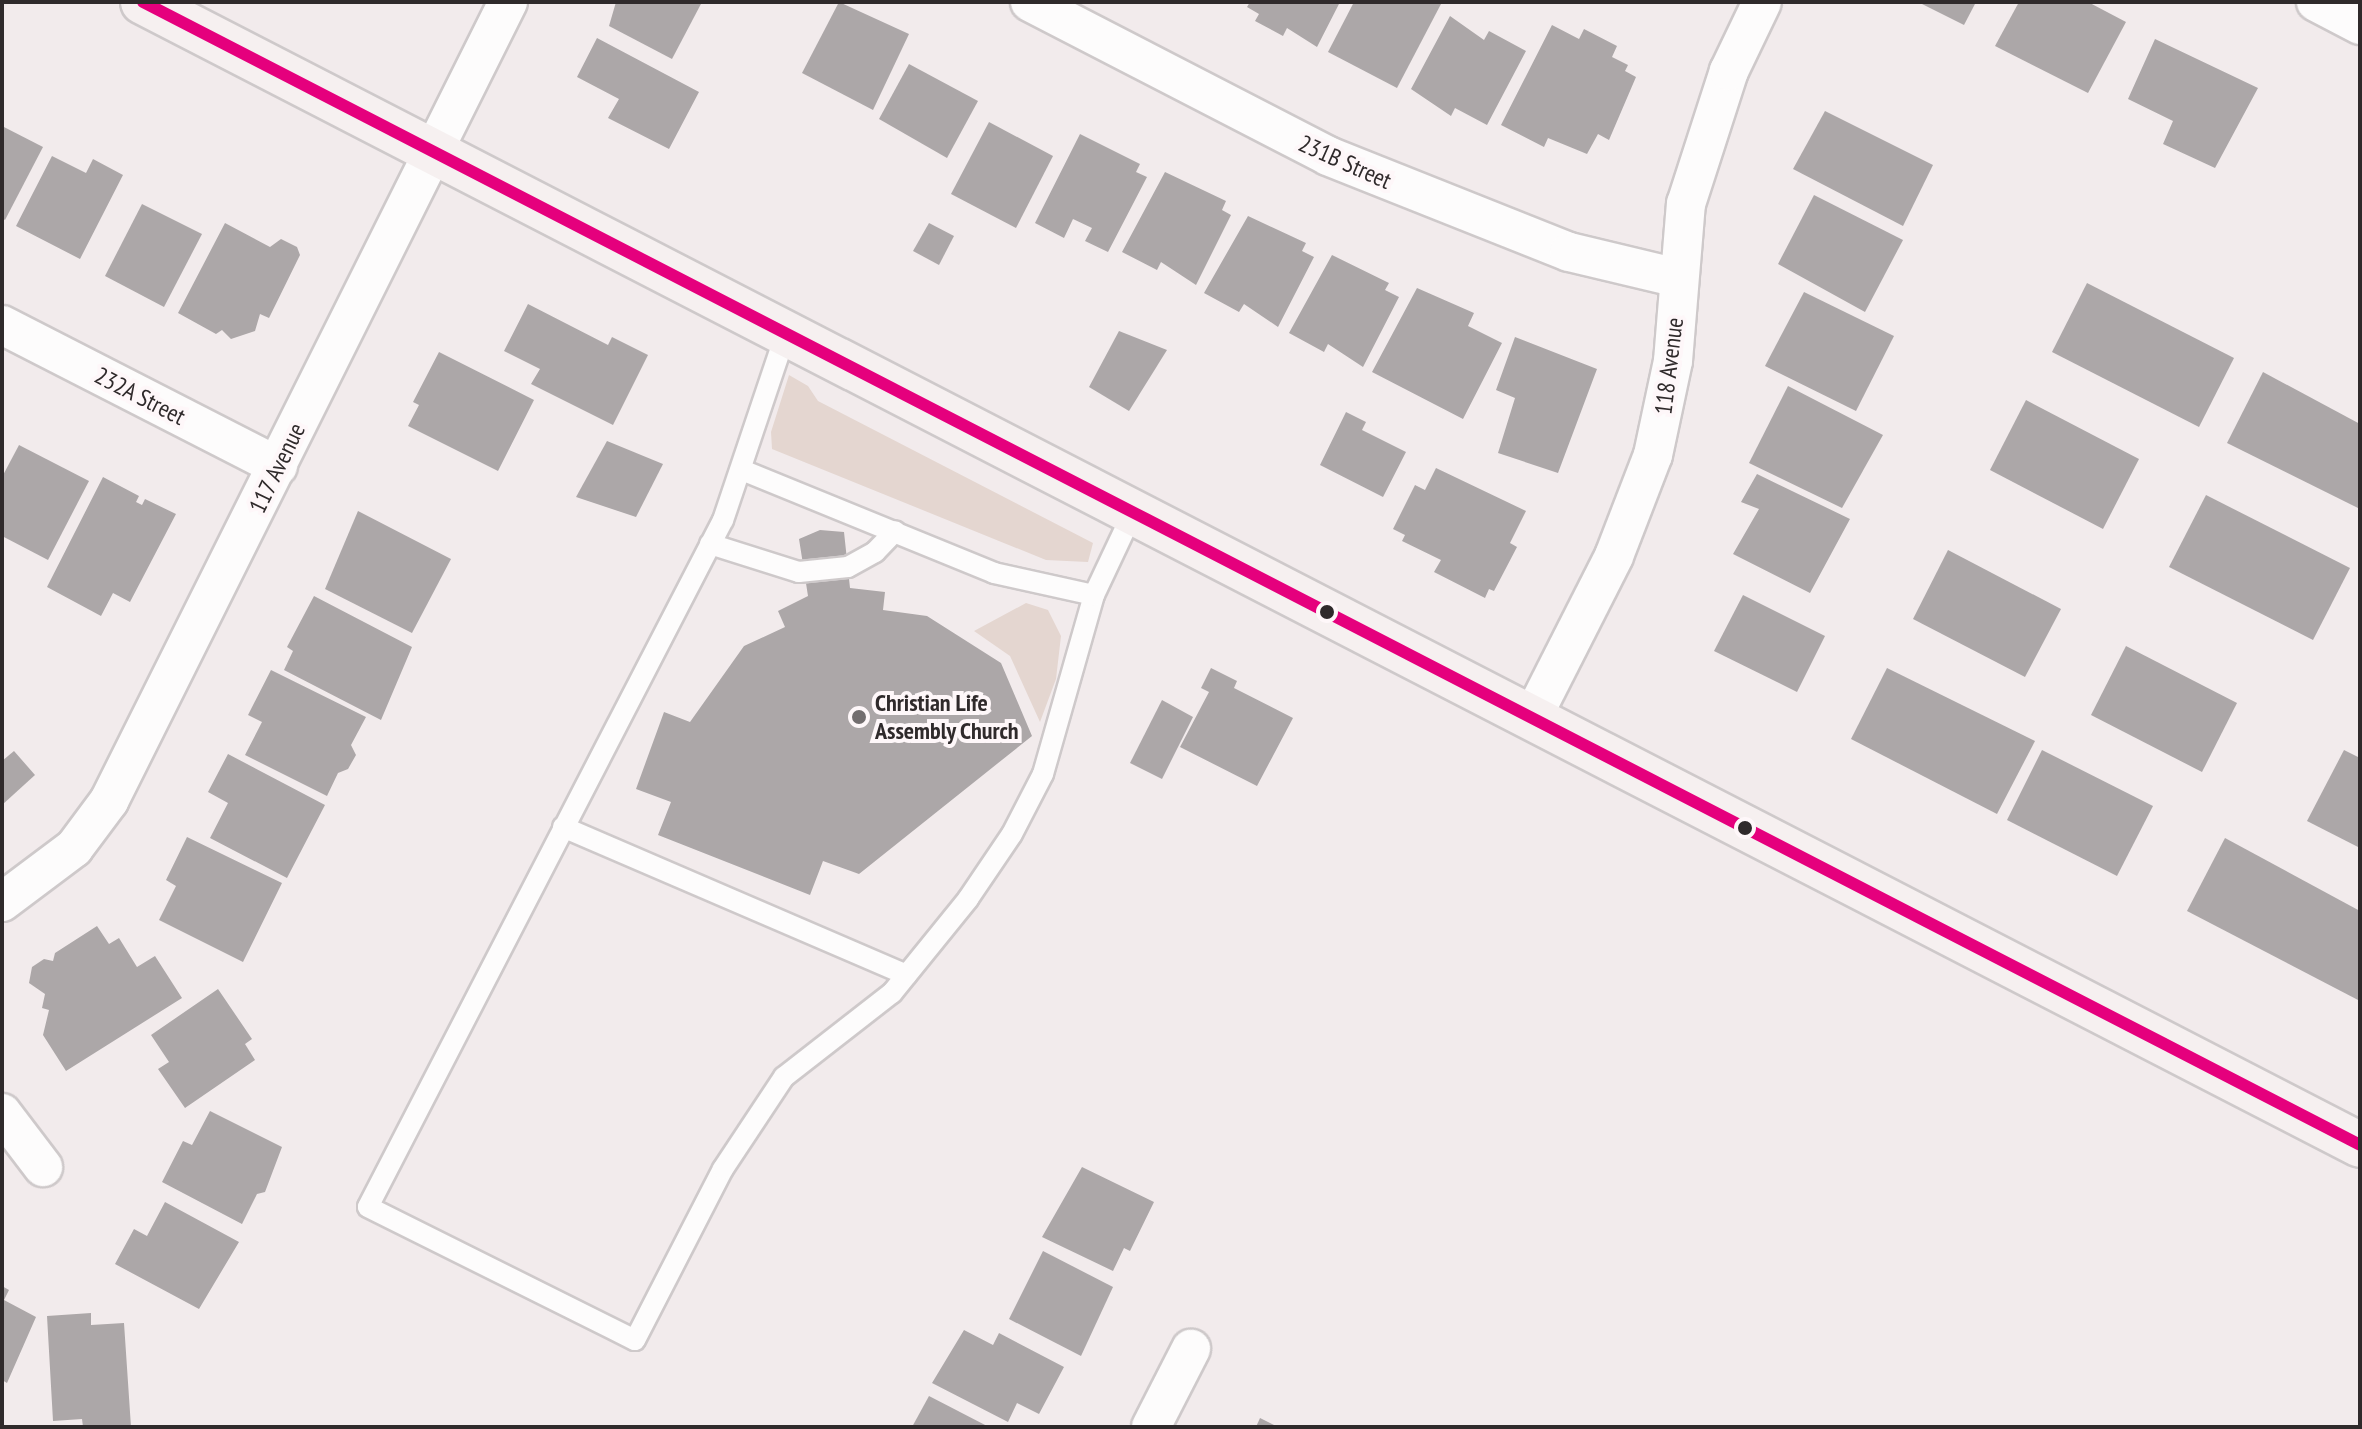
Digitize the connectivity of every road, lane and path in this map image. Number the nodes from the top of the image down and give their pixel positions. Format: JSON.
{"nodes":[{"id":1,"x":143,"y":2,"type":"edge"},
{"id":2,"x":508,"y":2,"type":"edge"},
{"id":3,"x":1030,"y":2,"type":"edge"},
{"id":4,"x":1762,"y":2,"type":"edge"},
{"id":5,"x":2316,"y":2,"type":"edge"},
{"id":6,"x":2360,"y":25,"type":"edge"},
{"id":7,"x":431,"y":150,"type":"junction"},
{"id":8,"x":1678,"y":278,"type":"junction"},
{"id":9,"x":2,"y":325,"type":"edge"},
{"id":10,"x":786,"y":333,"type":"junction"},
{"id":11,"x":278,"y":466,"type":"junction"},
{"id":12,"x":742,"y":470,"type":"junction"},
{"id":13,"x":1133,"y":512,"type":"junction"},
{"id":14,"x":895,"y":531,"type":"junction"},
{"id":15,"x":710,"y":544,"type":"junction"},
{"id":16,"x":1094,"y":595,"type":"junction"},
{"id":17,"x":1533,"y":716,"type":"junction"},
{"id":18,"x":563,"y":827,"type":"junction"},
{"id":19,"x":2,"y":902,"type":"edge"},
{"id":20,"x":907,"y":975,"type":"junction"},
{"id":21,"x":2,"y":1113,"type":"edge"},
{"id":22,"x":2360,"y":1145,"type":"edge"},
{"id":23,"x":43,"y":1167,"type":"dead end"},
{"id":24,"x":1191,"y":1349,"type":"dead end"},
{"id":25,"x":1151,"y":1427,"type":"edge"}],
"edges":[{"from":1,"to":7,"type":"main road"},
{"from":2,"to":7,"type":"street","name":"117 Avenue"},
{"from":3,"to":8,"type":"street","name":"231B Street"},
{"from":4,"to":8,"type":"street","name":"118 Avenue"},
{"from":5,"to":6,"type":"street"},
{"from":7,"to":10,"type":"main road"},
{"from":7,"to":11,"type":"street","name":"117 Avenue"},
{"from":8,"to":17,"type":"street","name":"118 Avenue"},
{"from":9,"to":11,"type":"street","name":"232A Street"},
{"from":10,"to":12,"type":"lane"},
{"from":10,"to":13,"type":"main road"},
{"from":11,"to":19,"type":"street","name":"117 Avenue"},
{"from":12,"to":14,"type":"lane"},
{"from":12,"to":15,"type":"lane"},
{"from":13,"to":16,"type":"lane"},
{"from":13,"to":17,"type":"main road"},
{"from":14,"to":15,"type":"lane"},
{"from":14,"to":16,"type":"lane"},
{"from":15,"to":18,"type":"lane"},
{"from":16,"to":20,"type":"lane"},
{"from":17,"to":22,"type":"main road"},
{"from":18,"to":20,"type":"lane"},
{"from":18,"to":20,"type":"lane"},
{"from":21,"to":23,"type":"street"},
{"from":24,"to":25,"type":"street"}]}
